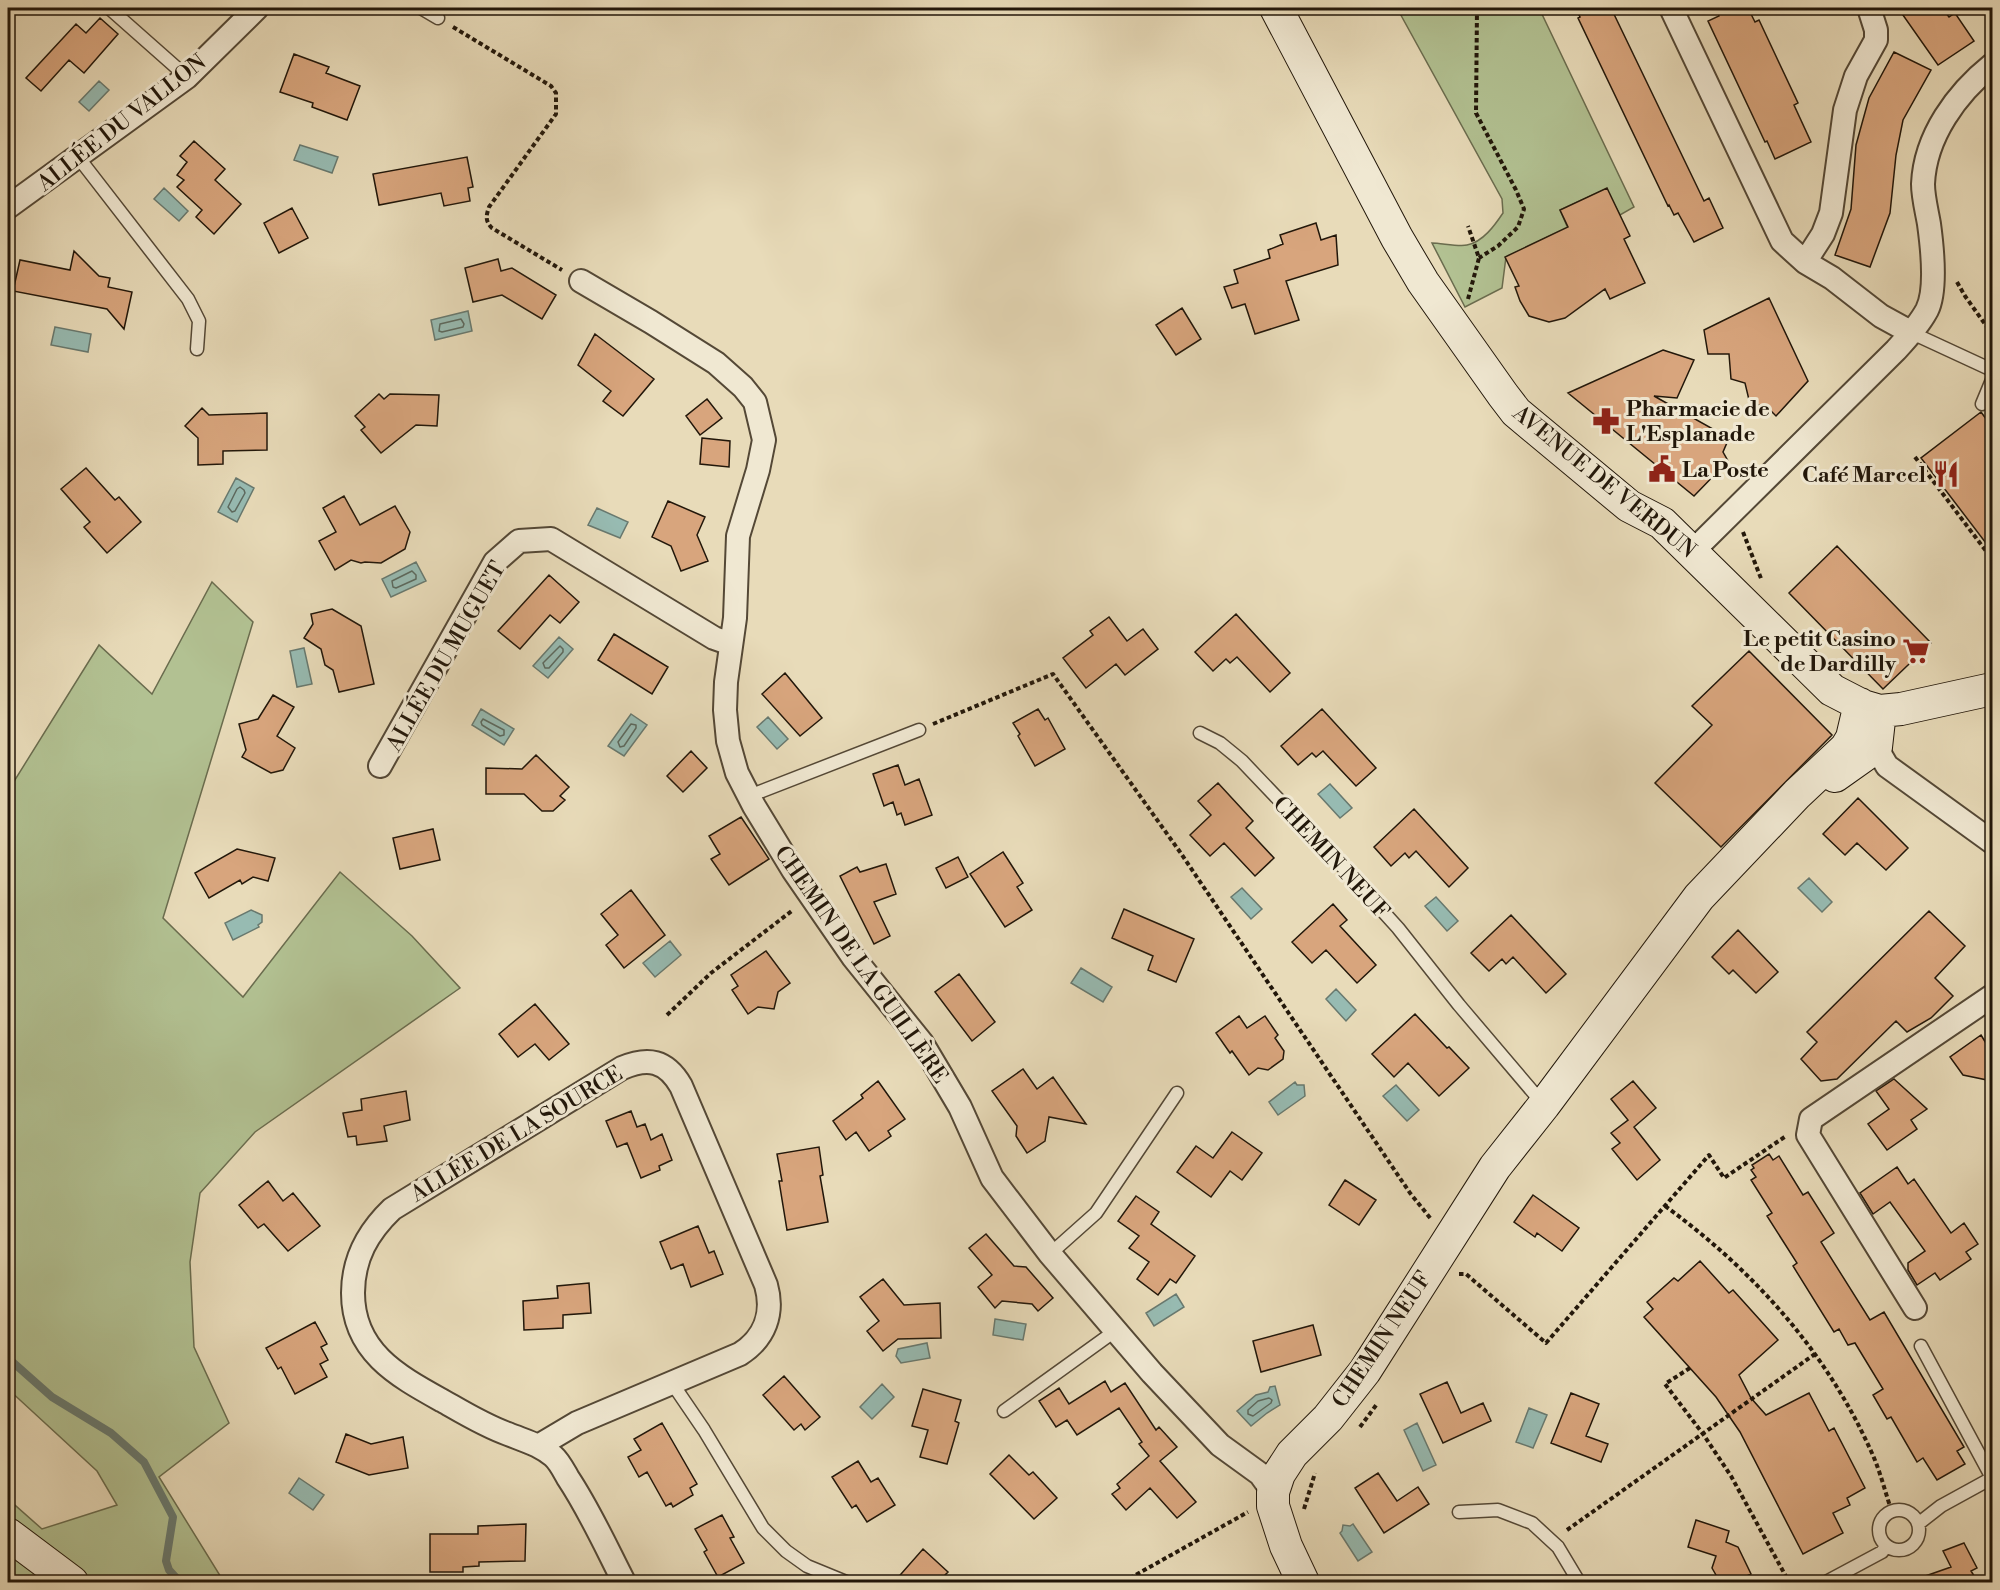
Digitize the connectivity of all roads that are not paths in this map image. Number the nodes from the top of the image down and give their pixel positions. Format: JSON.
{"nodes":[{"id":1,"x":109,"y":8,"type":"edge"},
{"id":2,"x":257,"y":8,"type":"edge"},
{"id":3,"x":421,"y":8,"type":"edge"},
{"id":4,"x":1276,"y":8,"type":"edge"},
{"id":5,"x":1671,"y":8,"type":"edge"},
{"id":6,"x":1869,"y":8,"type":"edge"},
{"id":7,"x":438,"y":18,"type":"road end"},
{"id":8,"x":1992,"y":65,"type":"edge"},
{"id":9,"x":187,"y":77,"type":"junction"},
{"id":10,"x":78,"y":157,"type":"junction"},
{"id":11,"x":8,"y":207,"type":"edge"},
{"id":12,"x":1805,"y":262,"type":"junction"},
{"id":13,"x":581,"y":281,"type":"road end"},
{"id":14,"x":1912,"y":333,"type":"junction"},
{"id":15,"x":197,"y":349,"type":"dead end"},
{"id":16,"x":1992,"y":370,"type":"edge"},
{"id":17,"x":1992,"y":380,"type":"edge"},
{"id":18,"x":1982,"y":404,"type":"dead end"},
{"id":19,"x":1693,"y":551,"type":"junction"},
{"id":20,"x":731,"y":644,"type":"junction"},
{"id":21,"x":1992,"y":689,"type":"edge"},
{"id":22,"x":1870,"y":707,"type":"junction"},
{"id":23,"x":919,"y":730,"type":"road end"},
{"id":24,"x":1200,"y":733,"type":"dead end"},
{"id":25,"x":1876,"y":747,"type":"junction"},
{"id":26,"x":380,"y":766,"type":"dead end"},
{"id":27,"x":749,"y":796,"type":"junction"},
{"id":28,"x":1762,"y":830,"type":"junction"},
{"id":29,"x":1992,"y":842,"type":"edge"},
{"id":30,"x":1992,"y":996,"type":"edge"},
{"id":31,"x":1177,"y":1093,"type":"dead end"},
{"id":32,"x":1544,"y":1106,"type":"junction"},
{"id":33,"x":1050,"y":1254,"type":"junction"},
{"id":34,"x":1915,"y":1308,"type":"dead end"},
{"id":35,"x":1115,"y":1331,"type":"junction"},
{"id":36,"x":1921,"y":1346,"type":"dead end"},
{"id":37,"x":672,"y":1383,"type":"junction"},
{"id":38,"x":1004,"y":1411,"type":"dead end"},
{"id":39,"x":540,"y":1445,"type":"junction"},
{"id":40,"x":1273,"y":1492,"type":"junction"},
{"id":41,"x":1459,"y":1512,"type":"dead end"},
{"id":42,"x":1918,"y":1524,"type":"junction"},
{"id":43,"x":8,"y":1534,"type":"edge"},
{"id":44,"x":1886,"y":1546,"type":"junction"},
{"id":45,"x":72,"y":1582,"type":"edge"},
{"id":46,"x":624,"y":1582,"type":"edge"},
{"id":47,"x":846,"y":1582,"type":"edge"},
{"id":48,"x":1303,"y":1582,"type":"edge"},
{"id":49,"x":1580,"y":1582,"type":"edge"},
{"id":50,"x":1826,"y":1582,"type":"edge"}],
"edges":[{"from":1,"to":9,"type":"lane"},
{"from":2,"to":9,"type":"street","name":"ALLÉE DU VALLON"},
{"from":3,"to":7,"type":"lane"},
{"from":4,"to":19,"type":"street","name":"AVENUE DE VERDUN"},
{"from":5,"to":12,"type":"street"},
{"from":6,"to":12,"type":"street"},
{"from":8,"to":14,"type":"street"},
{"from":9,"to":10,"type":"street","name":"ALLÉE DU VALLON"},
{"from":10,"to":11,"type":"street","name":"ALLÉE DU VALLON"},
{"from":10,"to":15,"type":"lane"},
{"from":12,"to":14,"type":"street"},
{"from":13,"to":20,"type":"street","name":"CHEMIN DE LA GUILLÈRE"},
{"from":14,"to":16,"type":"lane"},
{"from":14,"to":19,"type":"street"},
{"from":17,"to":18,"type":"lane"},
{"from":19,"to":22,"type":"street","name":"AVENUE DE VERDUN"},
{"from":20,"to":26,"type":"street","name":"ALLÉE DU MUGUET"},
{"from":20,"to":27,"type":"street","name":"CHEMIN DE LA GUILLÈRE"},
{"from":21,"to":22,"type":"street"},
{"from":22,"to":25,"type":"street"},
{"from":22,"to":28,"type":"street","name":"CHEMIN NEUF"},
{"from":23,"to":27,"type":"lane"},
{"from":24,"to":32,"type":"lane","name":"CHEMIN NEUF"},
{"from":25,"to":28,"type":"street","name":"CHEMIN NEUF"},
{"from":25,"to":29,"type":"street"},
{"from":27,"to":33,"type":"street","name":"CHEMIN DE LA GUILLÈRE"},
{"from":28,"to":32,"type":"street","name":"CHEMIN NEUF"},
{"from":30,"to":34,"type":"street"},
{"from":31,"to":33,"type":"lane"},
{"from":32,"to":40,"type":"street","name":"CHEMIN NEUF"},
{"from":33,"to":35,"type":"street","name":"CHEMIN DE LA GUILLÈRE"},
{"from":35,"to":38,"type":"lane"},
{"from":35,"to":40,"type":"street","name":"CHEMIN DE LA GUILLÈRE"},
{"from":36,"to":42,"type":"lane"},
{"from":37,"to":39,"type":"street","name":"ALLÉE DE LA SOURCE"},
{"from":37,"to":39,"type":"street","name":"ALLÉE DE LA SOURCE"},
{"from":37,"to":47,"type":"lane"},
{"from":39,"to":46,"type":"street","name":"ALLÉE DE LA SOURCE"},
{"from":40,"to":48,"type":"street"},
{"from":41,"to":49,"type":"lane"},
{"from":42,"to":44,"type":"lane"},
{"from":42,"to":44,"type":"lane"},
{"from":43,"to":45,"type":"street"},
{"from":44,"to":50,"type":"lane"}]}
